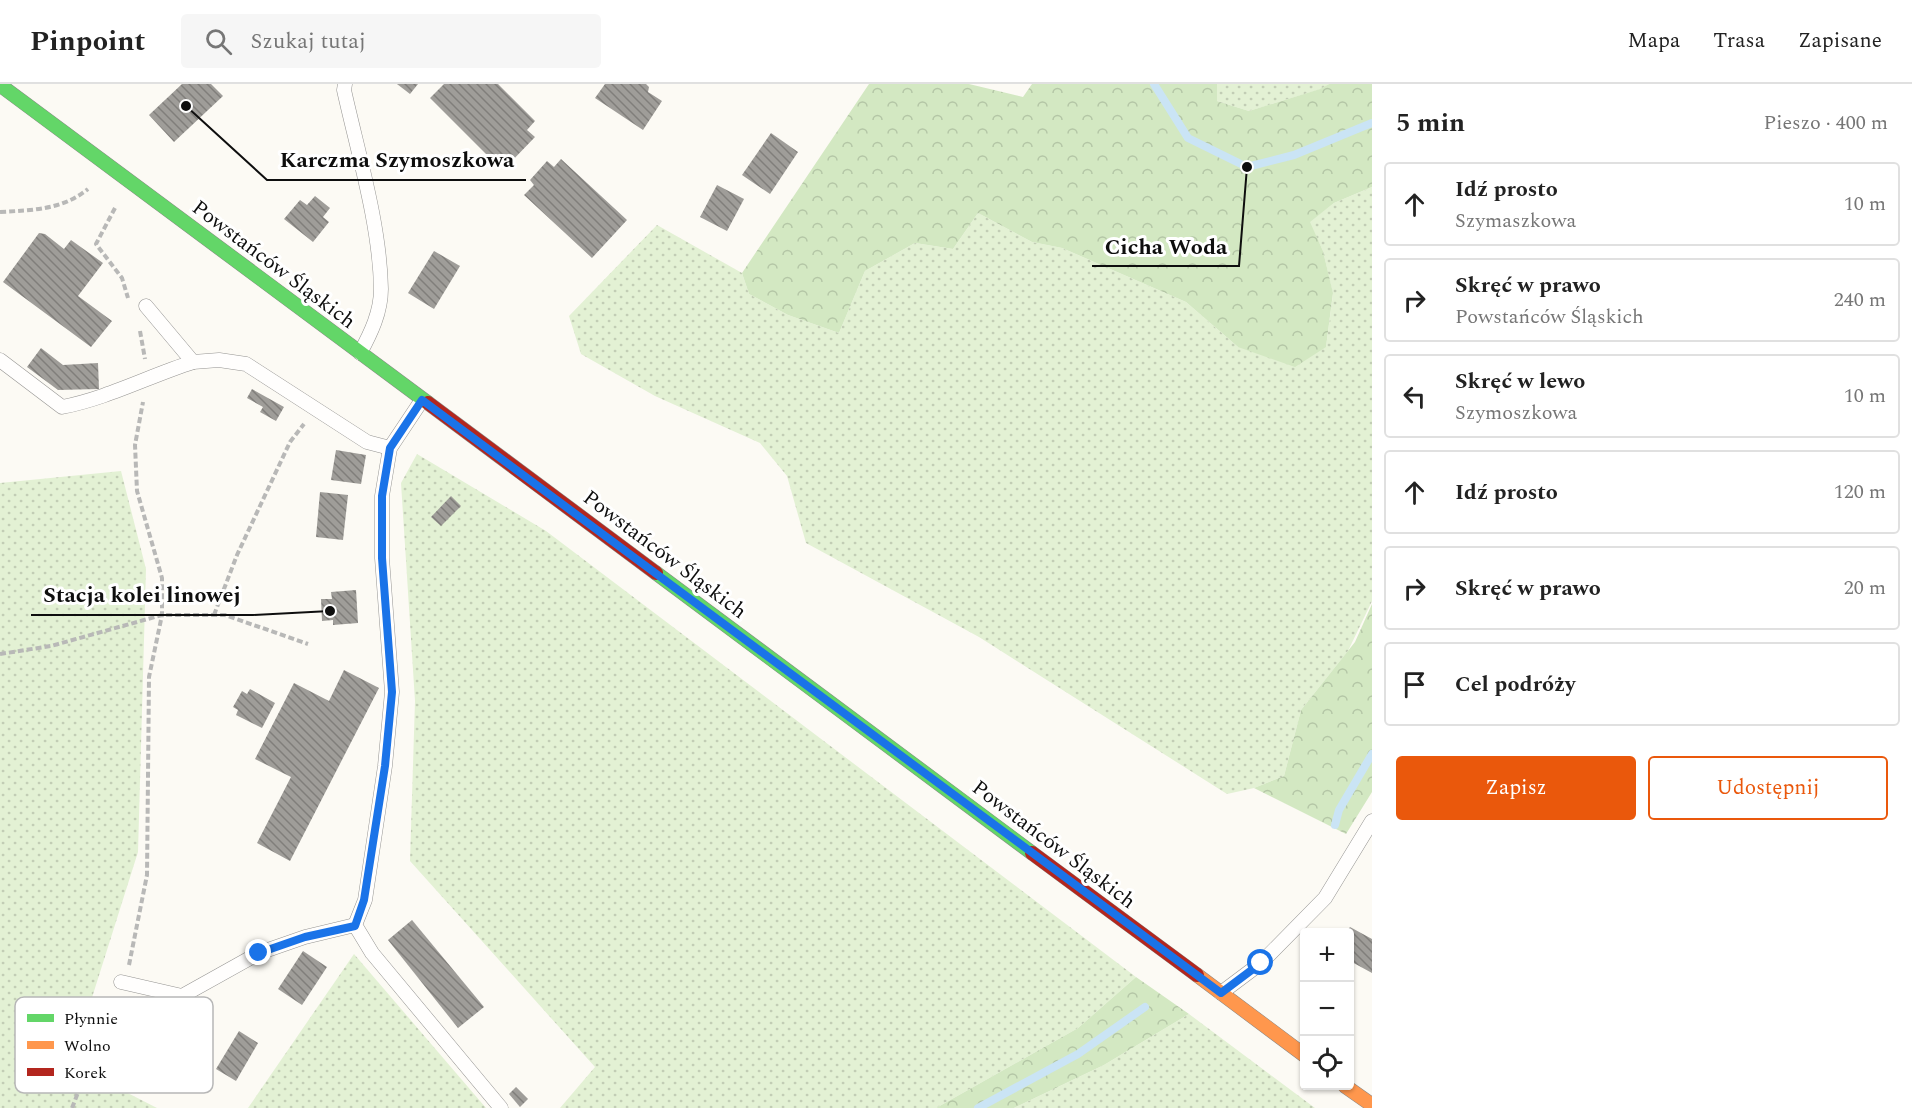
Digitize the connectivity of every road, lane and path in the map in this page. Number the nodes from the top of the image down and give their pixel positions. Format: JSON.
{"nodes":[{"id":1,"x":345,"y":84,"type":"edge"},
{"id":2,"x":0,"y":86,"type":"edge"},
{"id":3,"x":88,"y":189,"type":"dead end"},
{"id":4,"x":115,"y":208,"type":"dead end"},
{"id":5,"x":0,"y":212,"type":"edge"},
{"id":6,"x":122,"y":278,"type":"dead end"},
{"id":7,"x":146,"y":306,"type":"dead end"},
{"id":8,"x":360,"y":354,"type":"junction"},
{"id":9,"x":0,"y":360,"type":"edge"},
{"id":10,"x":193,"y":362,"type":"junction"},
{"id":11,"x":148,"y":376,"type":"junction"},
{"id":12,"x":422,"y":400,"type":"junction"},
{"id":13,"x":290,"y":442,"type":"dead end"},
{"id":14,"x":390,"y":448,"type":"junction"},
{"id":15,"x":162,"y":615,"type":"junction"},
{"id":16,"x":214,"y":615,"type":"junction"},
{"id":17,"x":308,"y":644,"type":"dead end"},
{"id":18,"x":0,"y":654,"type":"edge"},
{"id":19,"x":1372,"y":821,"type":"edge"},
{"id":20,"x":355,"y":926,"type":"junction"},
{"id":21,"x":121,"y":982,"type":"junction"},
{"id":22,"x":1221,"y":993,"type":"junction"},
{"id":23,"x":115,"y":997,"type":"edge"},
{"id":24,"x":1300,"y":1051,"type":"edge"},
{"id":25,"x":1351,"y":1090,"type":"edge"},
{"id":26,"x":78,"y":1093,"type":"edge"},
{"id":27,"x":1372,"y":1105,"type":"edge"},
{"id":28,"x":72,"y":1108,"type":"edge"},
{"id":29,"x":501,"y":1108,"type":"edge"}],
"edges":[{"from":1,"to":8,"type":"lane"},
{"from":2,"to":8,"type":"street","name":"Powstańców Śląskich"},
{"from":3,"to":5,"type":"path"},
{"from":4,"to":6,"type":"path"},
{"from":7,"to":10,"type":"lane"},
{"from":8,"to":12,"type":"street","name":"Powstańców Śląskich"},
{"from":9,"to":11,"type":"lane"},
{"from":10,"to":11,"type":"lane"},
{"from":10,"to":14,"type":"lane"},
{"from":11,"to":15,"type":"path"},
{"from":12,"to":14,"type":"lane"},
{"from":12,"to":22,"type":"street","name":"Powstańców Śląskich"},
{"from":13,"to":16,"type":"path"},
{"from":14,"to":20,"type":"lane"},
{"from":15,"to":16,"type":"path"},
{"from":15,"to":18,"type":"path"},
{"from":15,"to":21,"type":"path"},
{"from":16,"to":17,"type":"path"},
{"from":19,"to":22,"type":"lane"},
{"from":20,"to":21,"type":"lane"},
{"from":20,"to":29,"type":"lane"},
{"from":21,"to":23,"type":"path"},
{"from":22,"to":24,"type":"street","name":"Powstańców Śląskich"},
{"from":25,"to":27,"type":"street"},
{"from":26,"to":28,"type":"path"}]}
